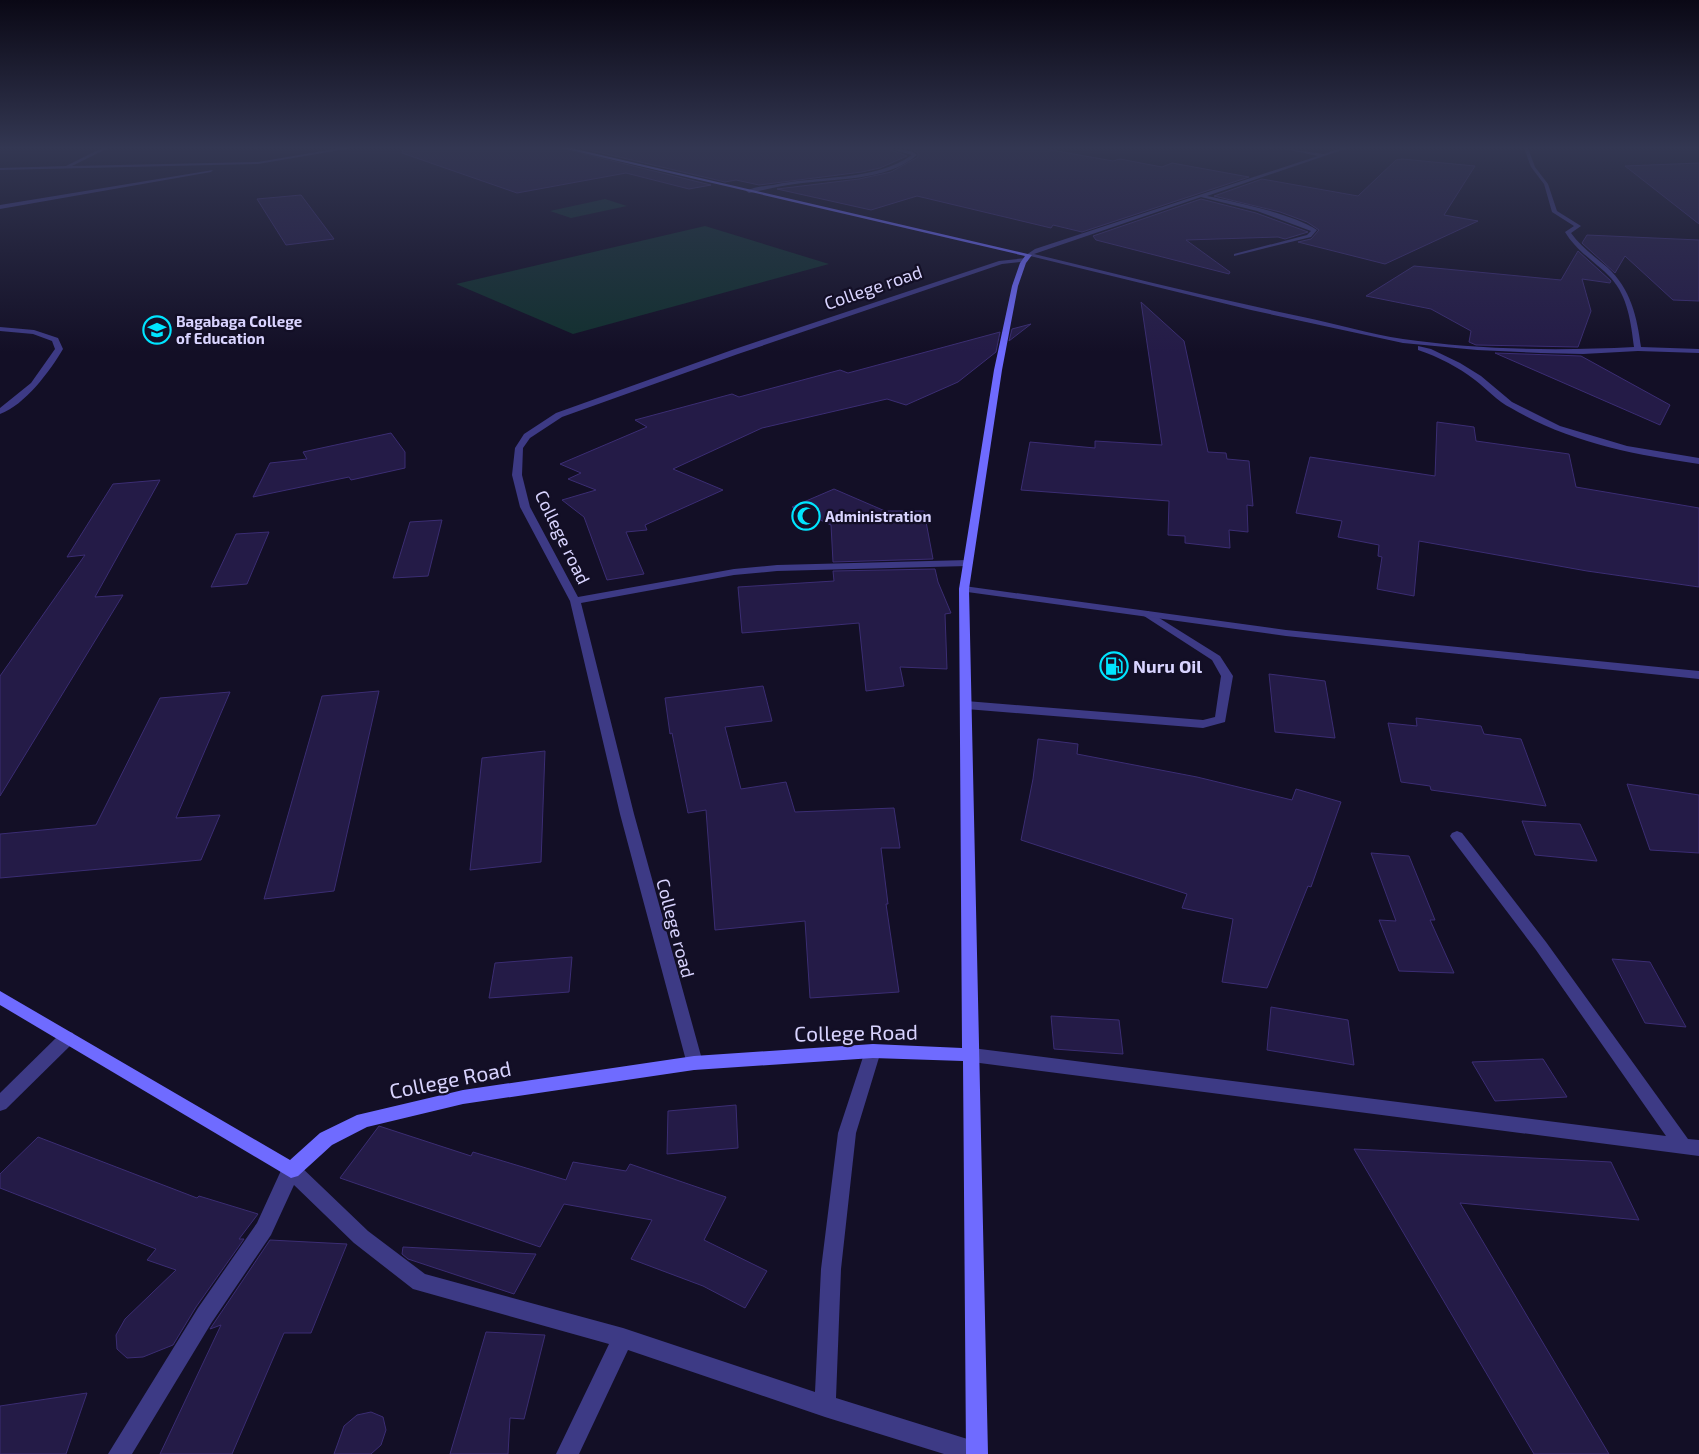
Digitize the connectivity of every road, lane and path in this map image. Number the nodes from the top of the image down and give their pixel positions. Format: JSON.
{"nodes":[{"id":1,"x":860,"y":216,"type":"edge"},
{"id":2,"x":1141,"y":216,"type":"edge"},
{"id":3,"x":1279,"y":216,"type":"edge"},
{"id":4,"x":1561,"y":216,"type":"edge"},
{"id":5,"x":1236,"y":255,"type":"dead end"},
{"id":6,"x":1028,"y":258,"type":"junction"},
{"id":7,"x":0,"y":330,"type":"edge"},
{"id":8,"x":1402,"y":340,"type":"junction"},
{"id":9,"x":1638,"y":349,"type":"junction"},
{"id":10,"x":1699,"y":351,"type":"edge"},
{"id":11,"x":0,"y":412,"type":"edge"},
{"id":12,"x":1699,"y":461,"type":"edge"},
{"id":13,"x":968,"y":564,"type":"junction"},
{"id":14,"x":964,"y":589,"type":"junction"},
{"id":15,"x":575,"y":600,"type":"junction"},
{"id":16,"x":1148,"y":614,"type":"junction"},
{"id":17,"x":1699,"y":675,"type":"edge"},
{"id":18,"x":966,"y":705,"type":"junction"},
{"id":19,"x":1456,"y":836,"type":"dead end"},
{"id":20,"x":0,"y":996,"type":"edge"},
{"id":21,"x":67,"y":1038,"type":"junction"},
{"id":22,"x":873,"y":1051,"type":"junction"},
{"id":23,"x":972,"y":1054,"type":"junction"},
{"id":24,"x":694,"y":1063,"type":"junction"},
{"id":25,"x":0,"y":1104,"type":"edge"},
{"id":26,"x":1691,"y":1147,"type":"edge"},
{"id":27,"x":291,"y":1170,"type":"junction"},
{"id":28,"x":623,"y":1338,"type":"junction"},
{"id":29,"x":825,"y":1406,"type":"junction"},
{"id":30,"x":977,"y":1453,"type":"edge"},
{"id":31,"x":119,"y":1454,"type":"edge"},
{"id":32,"x":567,"y":1454,"type":"edge"}],
"edges":[{"from":1,"to":6,"type":"street"},
{"from":2,"to":6,"type":"street"},
{"from":3,"to":5,"type":"street"},
{"from":4,"to":9,"type":"street"},
{"from":6,"to":8,"type":"street"},
{"from":6,"to":13,"type":"street"},
{"from":6,"to":15,"type":"street","name":"College road"},
{"from":7,"to":11,"type":"street"},
{"from":8,"to":9,"type":"street"},
{"from":8,"to":12,"type":"street"},
{"from":9,"to":10,"type":"street"},
{"from":13,"to":14,"type":"street"},
{"from":13,"to":15,"type":"street"},
{"from":14,"to":16,"type":"street"},
{"from":14,"to":18,"type":"street"},
{"from":15,"to":24,"type":"street","name":"College road"},
{"from":16,"to":17,"type":"street"},
{"from":16,"to":18,"type":"street"},
{"from":18,"to":23,"type":"street"},
{"from":19,"to":26,"type":"street"},
{"from":20,"to":21,"type":"street"},
{"from":21,"to":25,"type":"street"},
{"from":21,"to":27,"type":"street"},
{"from":22,"to":23,"type":"street","name":"College Road"},
{"from":22,"to":24,"type":"street","name":"College Road"},
{"from":22,"to":29,"type":"street"},
{"from":23,"to":26,"type":"street"},
{"from":23,"to":30,"type":"street"},
{"from":24,"to":27,"type":"street","name":"College Road"},
{"from":27,"to":28,"type":"street"},
{"from":27,"to":31,"type":"street"},
{"from":28,"to":29,"type":"street"},
{"from":28,"to":32,"type":"street"},
{"from":29,"to":30,"type":"street"}]}
